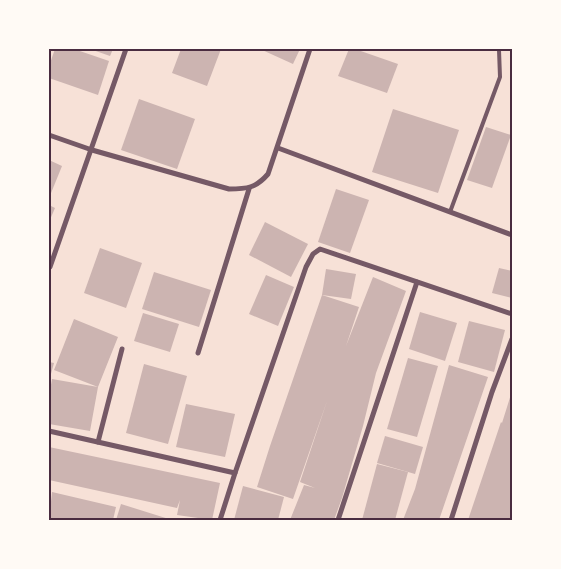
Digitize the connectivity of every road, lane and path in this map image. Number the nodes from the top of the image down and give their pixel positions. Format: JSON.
{"nodes":[{"id":1,"x":126,"y":49,"type":"edge"},
{"id":2,"x":310,"y":49,"type":"edge"},
{"id":3,"x":499,"y":50,"type":"edge"},
{"id":4,"x":49,"y":135,"type":"edge"},
{"id":5,"x":278,"y":148,"type":"junction"},
{"id":6,"x":92,"y":150,"type":"junction"},
{"id":7,"x":250,"y":189,"type":"junction"},
{"id":8,"x":450,"y":212,"type":"junction"},
{"id":9,"x":512,"y":235,"type":"edge"},
{"id":10,"x":50,"y":267,"type":"edge"},
{"id":11,"x":417,"y":282,"type":"junction"},
{"id":12,"x":512,"y":314,"type":"edge"},
{"id":13,"x":512,"y":338,"type":"edge"},
{"id":14,"x":122,"y":349,"type":"dead end"},
{"id":15,"x":198,"y":353,"type":"dead end"},
{"id":16,"x":49,"y":431,"type":"edge"},
{"id":17,"x":98,"y":442,"type":"junction"},
{"id":18,"x":234,"y":473,"type":"junction"},
{"id":19,"x":220,"y":520,"type":"edge"},
{"id":20,"x":338,"y":520,"type":"edge"},
{"id":21,"x":451,"y":520,"type":"edge"}],
"edges":[{"from":1,"to":6,"type":"street"},
{"from":2,"to":5,"type":"street"},
{"from":3,"to":8,"type":"lane"},
{"from":4,"to":6,"type":"street"},
{"from":5,"to":7,"type":"street"},
{"from":5,"to":8,"type":"street"},
{"from":6,"to":7,"type":"street"},
{"from":6,"to":10,"type":"street"},
{"from":7,"to":15,"type":"street"},
{"from":8,"to":9,"type":"street"},
{"from":11,"to":12,"type":"street"},
{"from":11,"to":18,"type":"street"},
{"from":11,"to":20,"type":"street"},
{"from":13,"to":21,"type":"street"},
{"from":14,"to":17,"type":"street"},
{"from":16,"to":17,"type":"street"},
{"from":17,"to":18,"type":"street"},
{"from":18,"to":19,"type":"street"}]}
